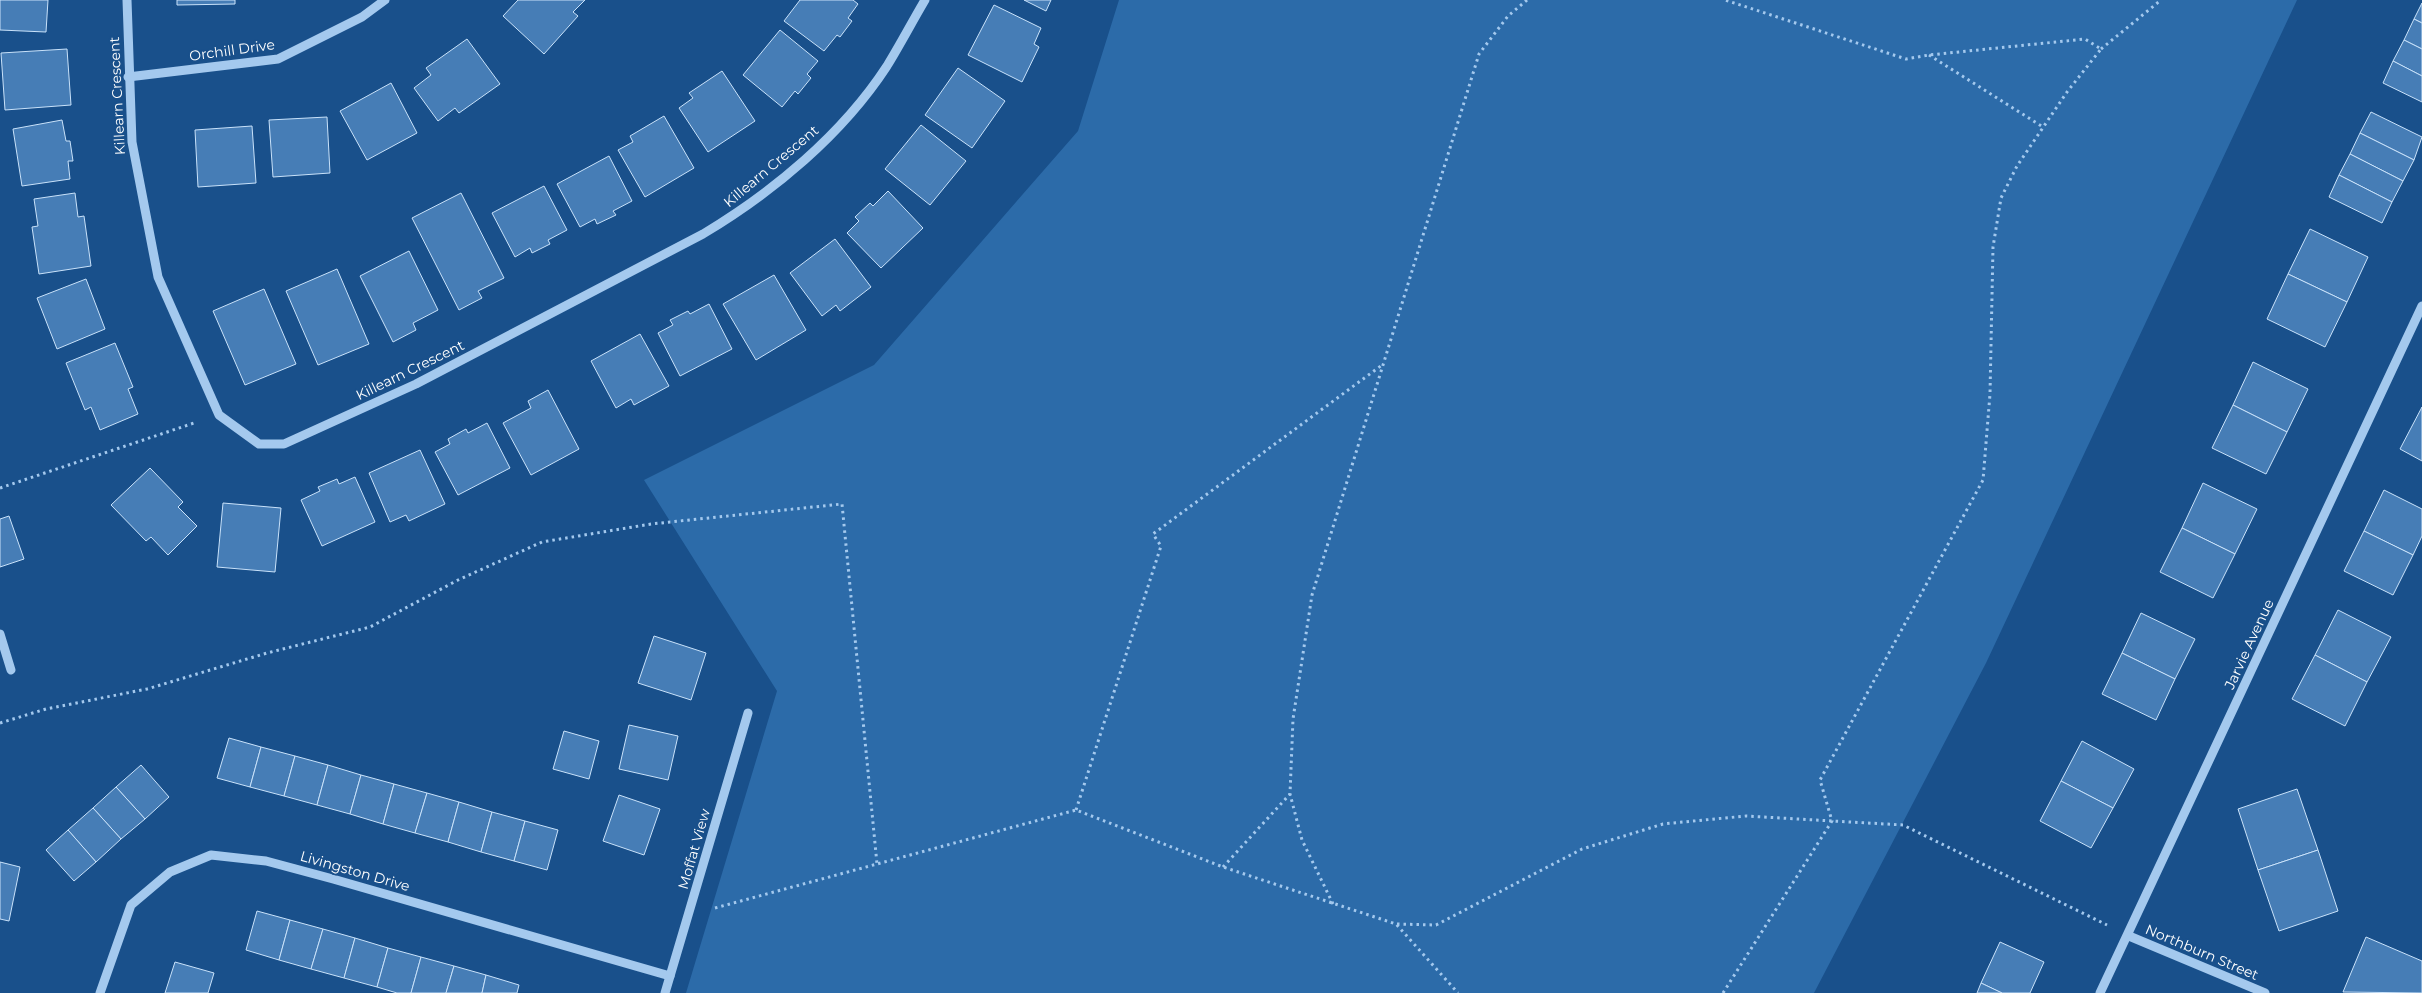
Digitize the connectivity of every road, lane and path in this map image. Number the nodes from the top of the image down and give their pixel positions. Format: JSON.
{"nodes":[{"id":1,"x":127,"y":0,"type":"edge"},
{"id":2,"x":385,"y":0,"type":"edge"},
{"id":3,"x":925,"y":0,"type":"edge"},
{"id":4,"x":1527,"y":0,"type":"edge"},
{"id":5,"x":1726,"y":0,"type":"edge"},
{"id":6,"x":2161,"y":0,"type":"edge"},
{"id":7,"x":2101,"y":49,"type":"junction"},
{"id":8,"x":1928,"y":55,"type":"junction"},
{"id":9,"x":128,"y":77,"type":"junction"},
{"id":10,"x":2043,"y":126,"type":"junction"},
{"id":11,"x":2422,"y":306,"type":"edge"},
{"id":12,"x":1383,"y":364,"type":"junction"},
{"id":13,"x":219,"y":415,"type":"junction"},
{"id":14,"x":0,"y":488,"type":"edge"},
{"id":15,"x":0,"y":634,"type":"edge"},
{"id":16,"x":11,"y":670,"type":"dead end"},
{"id":17,"x":748,"y":713,"type":"dead end"},
{"id":18,"x":0,"y":723,"type":"edge"},
{"id":19,"x":1290,"y":794,"type":"junction"},
{"id":20,"x":1076,"y":810,"type":"junction"},
{"id":21,"x":1832,"y":822,"type":"junction"},
{"id":22,"x":877,"y":864,"type":"junction"},
{"id":23,"x":1223,"y":867,"type":"junction"},
{"id":24,"x":1333,"y":904,"type":"junction"},
{"id":25,"x":689,"y":915,"type":"junction"},
{"id":26,"x":1396,"y":924,"type":"junction"},
{"id":27,"x":2129,"y":936,"type":"junction"},
{"id":28,"x":670,"y":976,"type":"junction"},
{"id":29,"x":100,"y":993,"type":"edge"},
{"id":30,"x":665,"y":993,"type":"edge"},
{"id":31,"x":1458,"y":993,"type":"edge"},
{"id":32,"x":1723,"y":993,"type":"edge"},
{"id":33,"x":2100,"y":993,"type":"edge"},
{"id":34,"x":2264,"y":993,"type":"edge"}],
"edges":[{"from":1,"to":9,"type":"street","name":"Killearn Crescent"},
{"from":2,"to":9,"type":"street","name":"Orchill Drive"},
{"from":3,"to":13,"type":"street","name":"Killearn Crescent"},
{"from":4,"to":12,"type":"path"},
{"from":5,"to":8,"type":"path"},
{"from":6,"to":7,"type":"path"},
{"from":7,"to":8,"type":"path"},
{"from":7,"to":10,"type":"path"},
{"from":8,"to":10,"type":"path"},
{"from":9,"to":13,"type":"street","name":"Killearn Crescent"},
{"from":10,"to":21,"type":"path"},
{"from":11,"to":27,"type":"street","name":"Jarvie Avenue"},
{"from":12,"to":19,"type":"path"},
{"from":12,"to":20,"type":"path"},
{"from":13,"to":14,"type":"path"},
{"from":15,"to":16,"type":"street"},
{"from":17,"to":25,"type":"street","name":"Moffat View"},
{"from":18,"to":22,"type":"path"},
{"from":19,"to":23,"type":"path"},
{"from":19,"to":24,"type":"path"},
{"from":20,"to":22,"type":"path"},
{"from":20,"to":23,"type":"path"},
{"from":21,"to":26,"type":"path"},
{"from":21,"to":27,"type":"path"},
{"from":21,"to":32,"type":"path"},
{"from":22,"to":25,"type":"path"},
{"from":23,"to":24,"type":"path"},
{"from":24,"to":26,"type":"path"},
{"from":25,"to":28,"type":"street","name":"Moffat View"},
{"from":26,"to":31,"type":"path"},
{"from":27,"to":33,"type":"street","name":"Jarvie Avenue"},
{"from":27,"to":34,"type":"street","name":"Northburn Street"},
{"from":28,"to":29,"type":"street","name":"Livingston Drive"},
{"from":28,"to":30,"type":"street","name":"Moffat View"}]}
